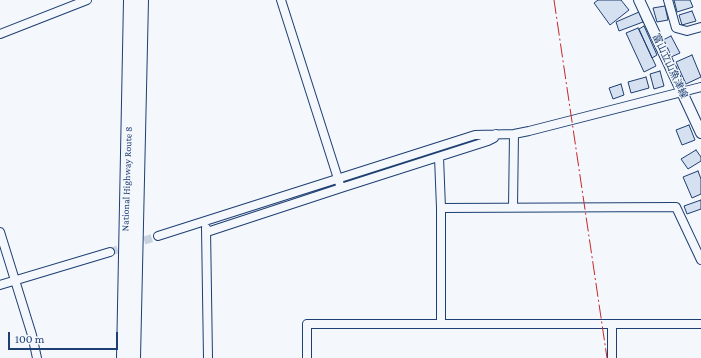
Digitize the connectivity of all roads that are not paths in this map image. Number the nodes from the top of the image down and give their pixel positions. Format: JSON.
{"nodes":[{"id":1,"x":87,"y":0,"type":"edge"},
{"id":2,"x":130,"y":0,"type":"edge"},
{"id":3,"x":142,"y":0,"type":"edge"},
{"id":4,"x":282,"y":0,"type":"edge"},
{"id":5,"x":639,"y":0,"type":"edge"},
{"id":6,"x":668,"y":0,"type":"edge"},
{"id":7,"x":701,"y":27,"type":"edge"},
{"id":8,"x":0,"y":34,"type":"edge"},
{"id":9,"x":701,"y":86,"type":"edge"},
{"id":10,"x":682,"y":92,"type":"junction"},
{"id":11,"x":701,"y":132,"type":"edge"},
{"id":12,"x":496,"y":134,"type":"junction"},
{"id":13,"x":514,"y":134,"type":"junction"},
{"id":14,"x":439,"y":157,"type":"junction"},
{"id":15,"x":339,"y":179,"type":"junction"},
{"id":16,"x":341,"y":188,"type":"junction"},
{"id":17,"x":513,"y":207,"type":"junction"},
{"id":18,"x":441,"y":208,"type":"junction"},
{"id":19,"x":206,"y":221,"type":"junction"},
{"id":20,"x":0,"y":232,"type":"edge"},
{"id":21,"x":206,"y":232,"type":"junction"},
{"id":22,"x":158,"y":236,"type":"tunnel mouth"},
{"id":23,"x":110,"y":252,"type":"tunnel mouth"},
{"id":24,"x":701,"y":260,"type":"edge"},
{"id":25,"x":15,"y":280,"type":"junction"},
{"id":26,"x":0,"y":285,"type":"edge"},
{"id":27,"x":441,"y":324,"type":"junction"},
{"id":28,"x":612,"y":324,"type":"junction"},
{"id":29,"x":701,"y":324,"type":"edge"},
{"id":30,"x":37,"y":358,"type":"edge"},
{"id":31,"x":122,"y":358,"type":"edge"},
{"id":32,"x":134,"y":358,"type":"edge"},
{"id":33,"x":208,"y":358,"type":"edge"},
{"id":34,"x":307,"y":358,"type":"edge"},
{"id":35,"x":612,"y":358,"type":"edge"}],
"edges":[{"from":1,"to":8,"type":"street"},
{"from":2,"to":31,"type":"highway","name":"National Highway Route 8"},
{"from":3,"to":32,"type":"highway","name":"National Highway Route 8"},
{"from":4,"to":15,"type":"street"},
{"from":5,"to":10,"type":"main road","name":"富山立山魚津線"},
{"from":6,"to":7,"type":"street"},
{"from":9,"to":10,"type":"street"},
{"from":10,"to":11,"type":"main road","name":"富山立山魚津線"},
{"from":10,"to":13,"type":"street"},
{"from":12,"to":13,"type":"street"},
{"from":12,"to":14,"type":"street"},
{"from":12,"to":15,"type":"street"},
{"from":13,"to":17,"type":"street"},
{"from":14,"to":16,"type":"street"},
{"from":14,"to":18,"type":"street"},
{"from":15,"to":16,"type":"street"},
{"from":15,"to":19,"type":"street"},
{"from":16,"to":21,"type":"street"},
{"from":17,"to":18,"type":"street"},
{"from":17,"to":24,"type":"street"},
{"from":18,"to":27,"type":"street"},
{"from":19,"to":21,"type":"street"},
{"from":19,"to":22,"type":"street"},
{"from":20,"to":25,"type":"street"},
{"from":21,"to":33,"type":"street"},
{"from":23,"to":25,"type":"street"},
{"from":25,"to":26,"type":"street"},
{"from":25,"to":30,"type":"street"},
{"from":27,"to":28,"type":"street"},
{"from":27,"to":34,"type":"street"},
{"from":28,"to":29,"type":"street"},
{"from":28,"to":35,"type":"street"}]}
